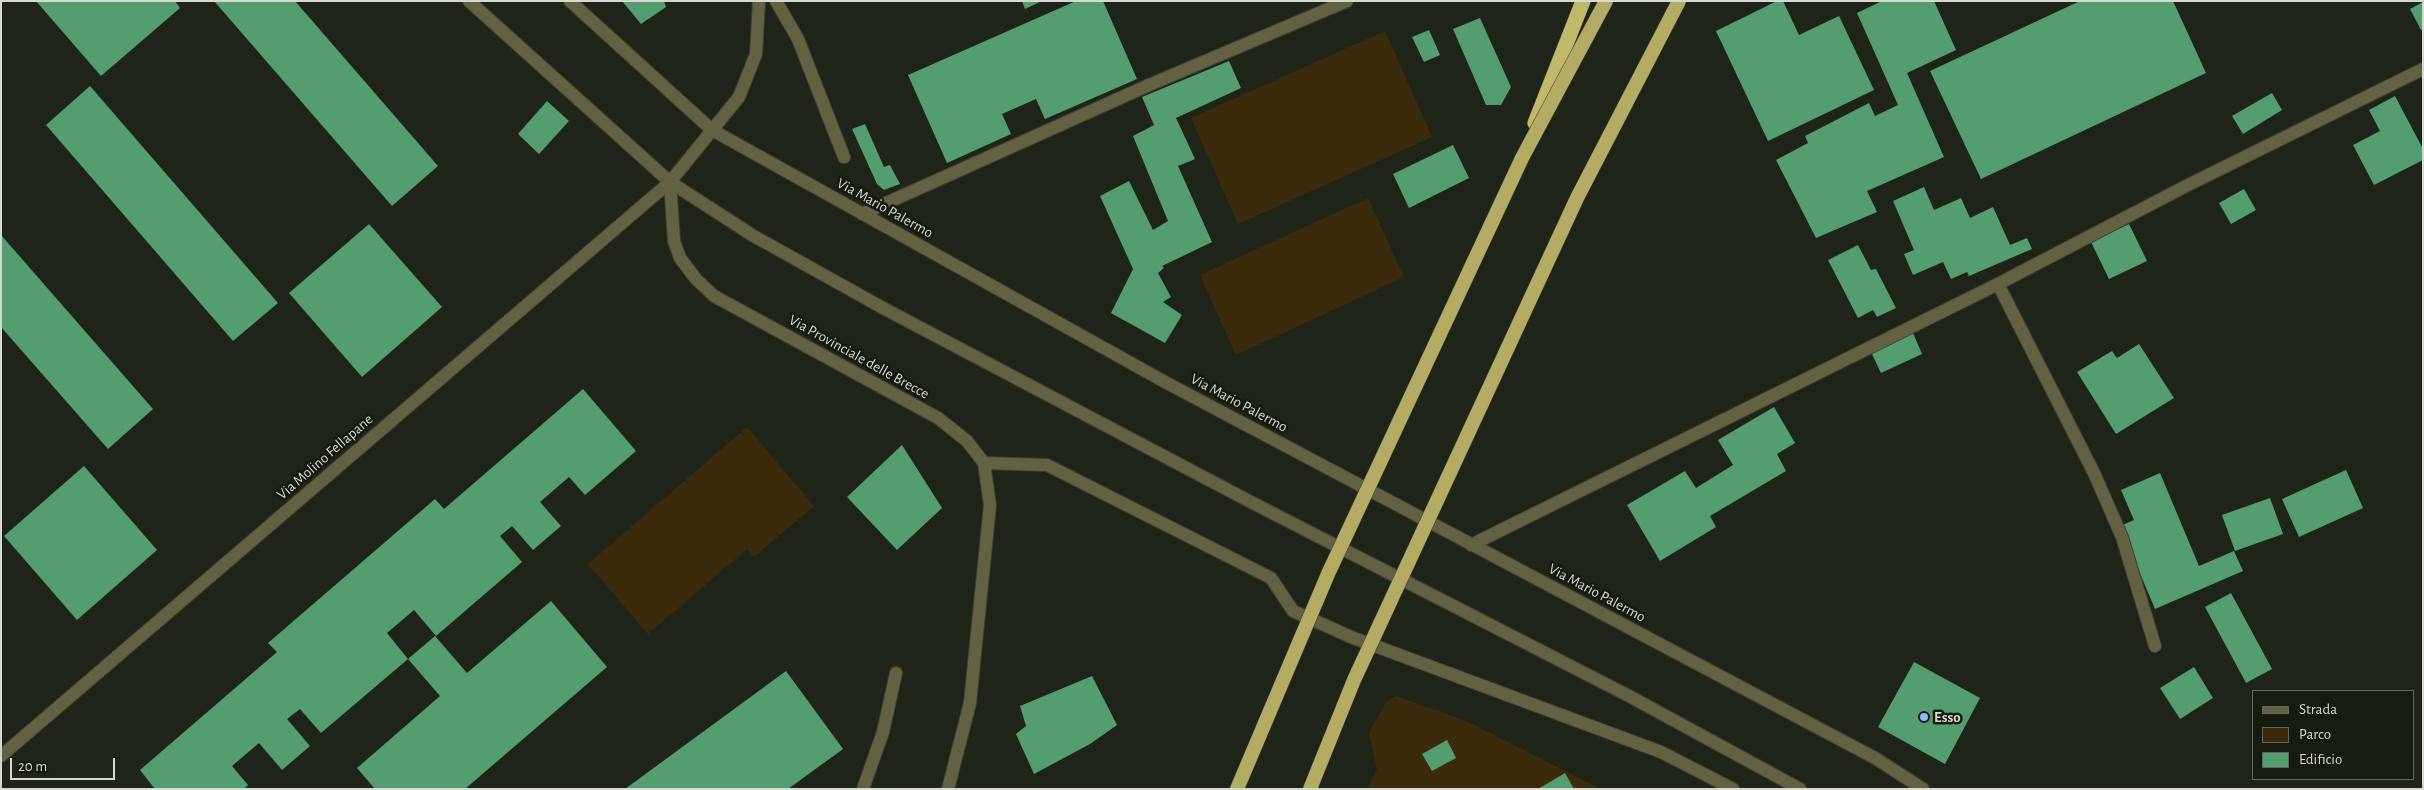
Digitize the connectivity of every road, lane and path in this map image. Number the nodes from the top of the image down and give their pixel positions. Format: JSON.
{"nodes":[{"id":1,"x":468,"y":1,"type":"edge"},
{"id":2,"x":570,"y":1,"type":"edge"},
{"id":3,"x":759,"y":1,"type":"edge"},
{"id":4,"x":776,"y":1,"type":"edge"},
{"id":5,"x":1347,"y":1,"type":"edge"},
{"id":6,"x":1583,"y":1,"type":"edge"},
{"id":7,"x":1606,"y":1,"type":"edge"},
{"id":8,"x":1679,"y":1,"type":"edge"},
{"id":9,"x":2423,"y":69,"type":"edge"},
{"id":10,"x":712,"y":130,"type":"junction"},
{"id":11,"x":844,"y":157,"type":"dead end"},
{"id":12,"x":1522,"y":158,"type":"junction"},
{"id":13,"x":670,"y":182,"type":"junction"},
{"id":14,"x":862,"y":214,"type":"junction"},
{"id":15,"x":1998,"y":284,"type":"junction"},
{"id":16,"x":984,"y":462,"type":"junction"},
{"id":17,"x":1471,"y":545,"type":"junction"},
{"id":18,"x":2155,"y":646,"type":"dead end"},
{"id":19,"x":896,"y":673,"type":"dead end"},
{"id":20,"x":1,"y":756,"type":"edge"},
{"id":21,"x":863,"y":789,"type":"edge"},
{"id":22,"x":948,"y":789,"type":"edge"},
{"id":23,"x":1237,"y":789,"type":"edge"},
{"id":24,"x":1310,"y":789,"type":"edge"},
{"id":25,"x":1733,"y":789,"type":"edge"},
{"id":26,"x":1800,"y":789,"type":"edge"},
{"id":27,"x":1923,"y":789,"type":"edge"}],
"edges":[{"from":1,"to":13,"type":"street"},
{"from":2,"to":10,"type":"street","name":"Via Mario Palermo"},
{"from":3,"to":10,"type":"street"},
{"from":4,"to":11,"type":"street"},
{"from":5,"to":14,"type":"street"},
{"from":6,"to":12,"type":"highway","bridge":true},
{"from":7,"to":12,"type":"highway","bridge":true},
{"from":8,"to":24,"type":"highway","bridge":true},
{"from":9,"to":15,"type":"street"},
{"from":10,"to":13,"type":"street"},
{"from":10,"to":14,"type":"street","name":"Via Mario Palermo"},
{"from":12,"to":23,"type":"highway","bridge":true},
{"from":13,"to":16,"type":"street","name":"Via Provinciale delle Brecce"},
{"from":13,"to":20,"type":"street","name":"Via Molino Fellapane"},
{"from":13,"to":26,"type":"street"},
{"from":14,"to":17,"type":"street","name":"Via Mario Palermo"},
{"from":15,"to":17,"type":"street"},
{"from":15,"to":18,"type":"street"},
{"from":16,"to":22,"type":"street"},
{"from":16,"to":25,"type":"street"},
{"from":17,"to":27,"type":"street","name":"Via Mario Palermo"},
{"from":19,"to":21,"type":"street"}]}
